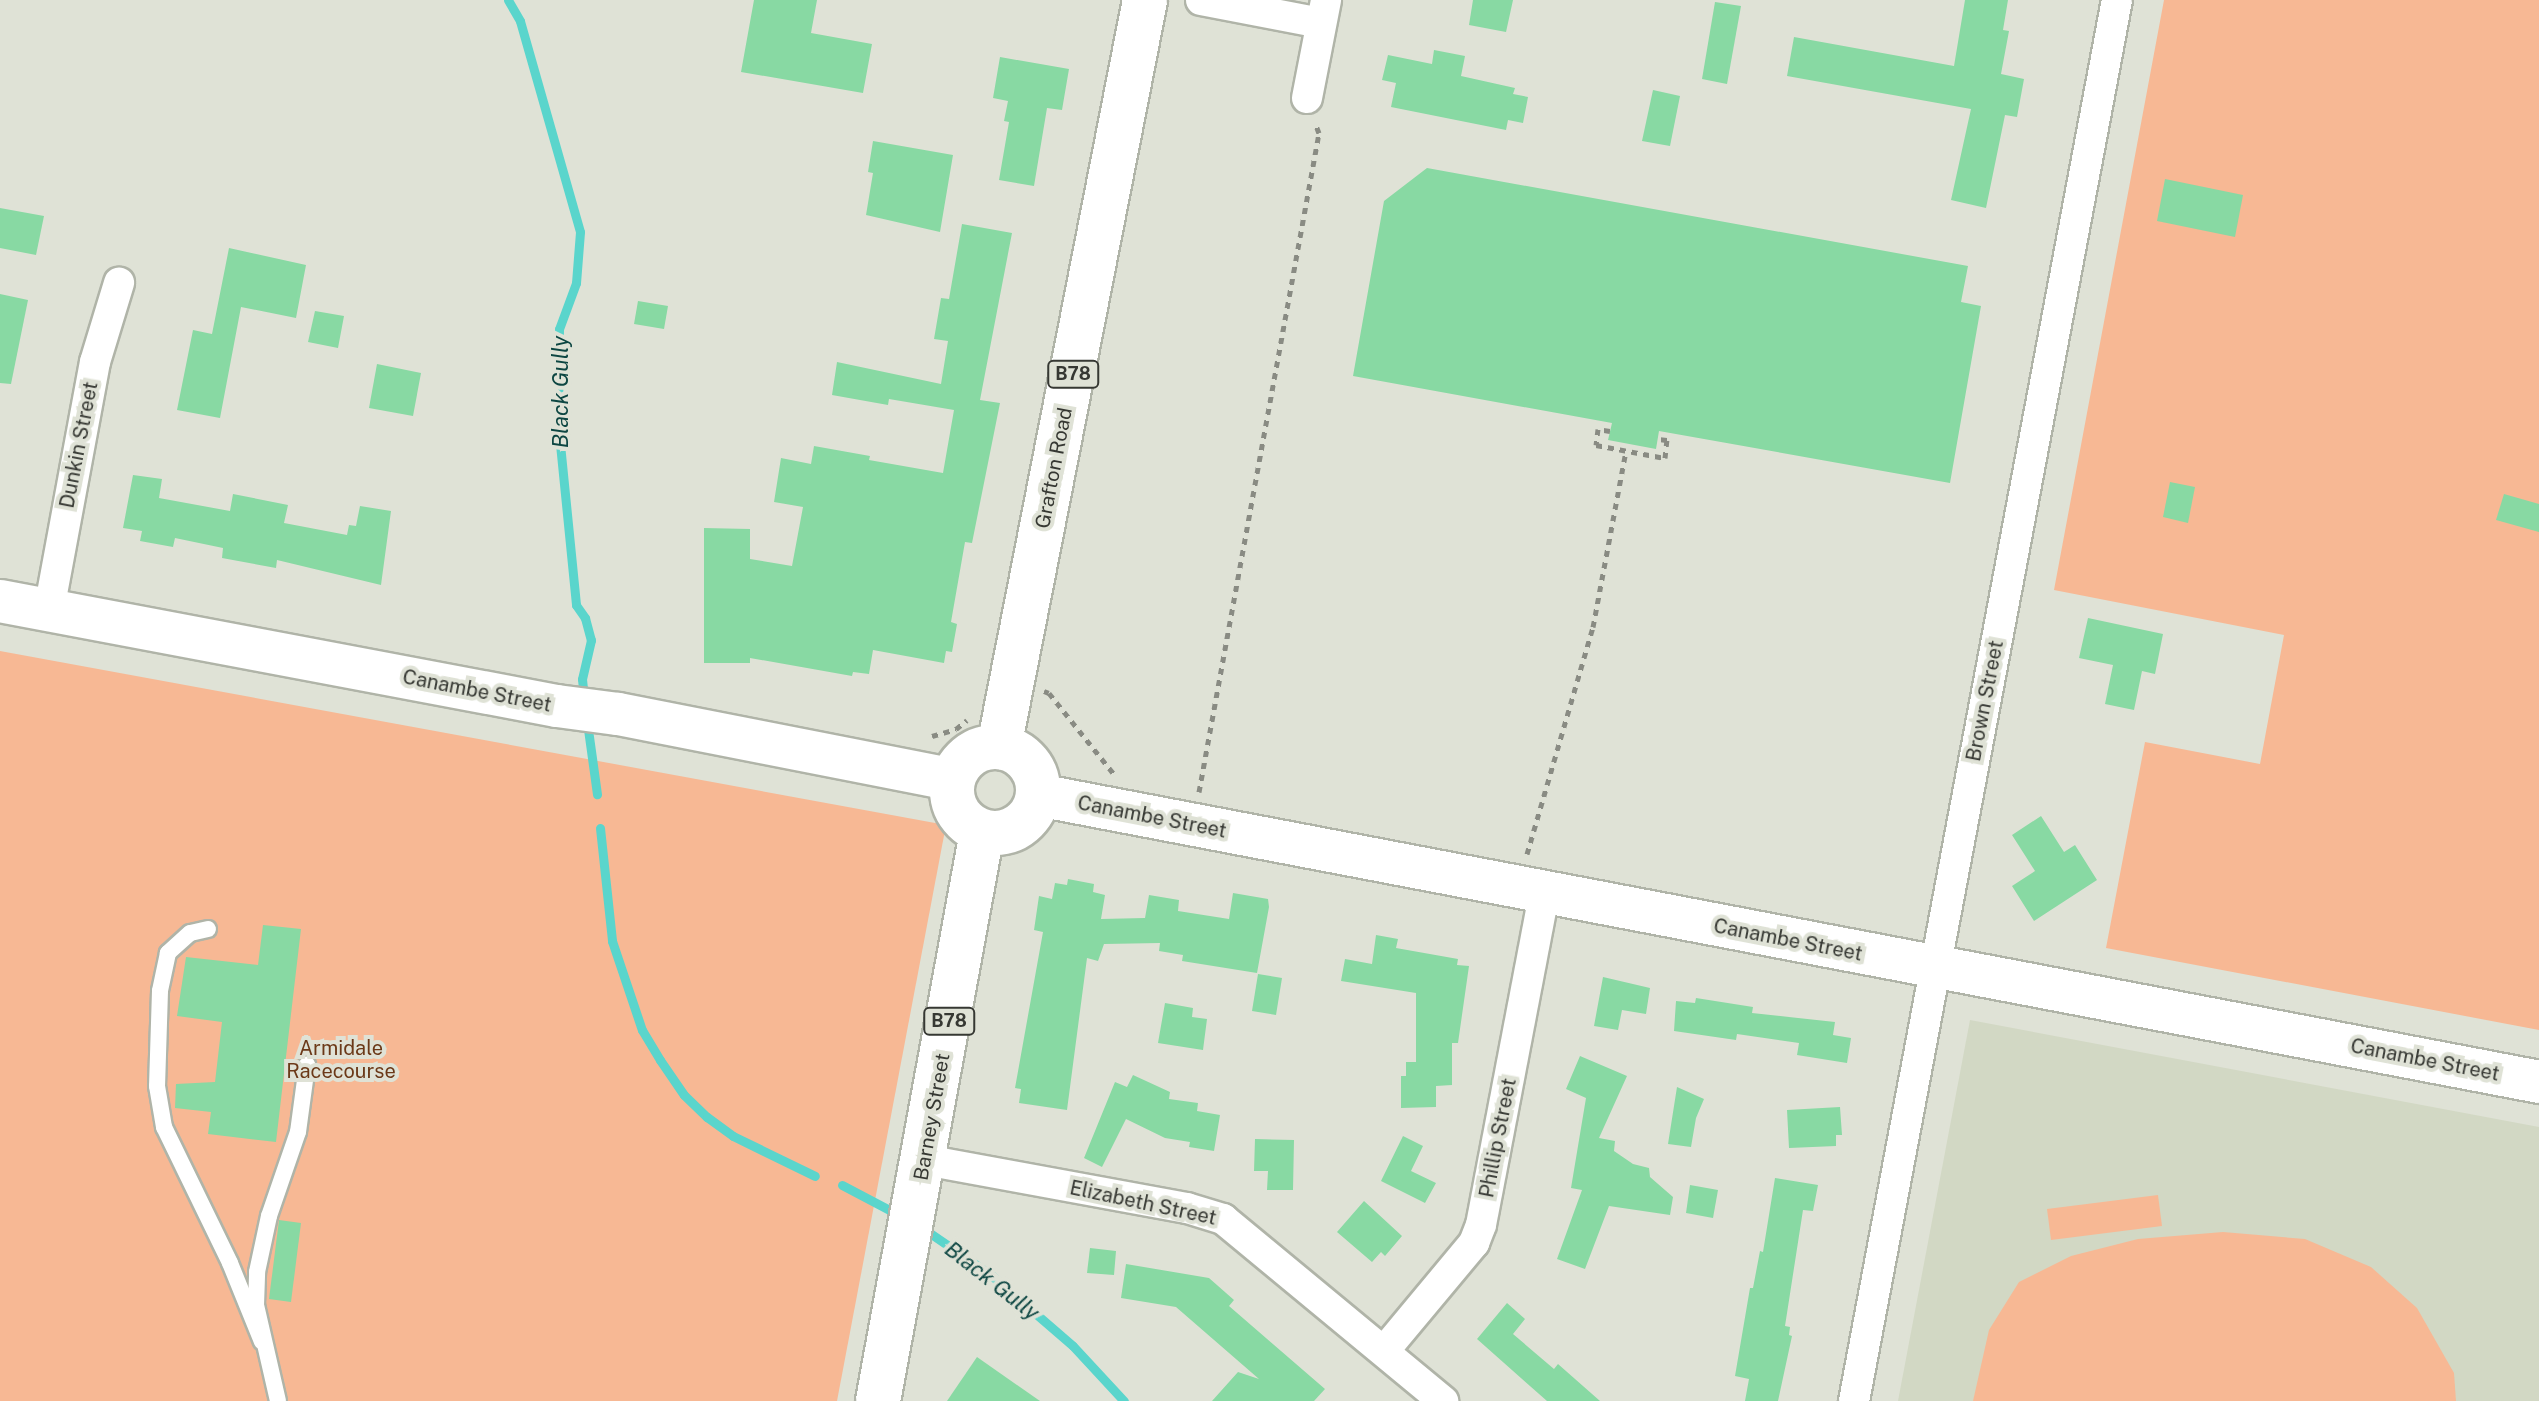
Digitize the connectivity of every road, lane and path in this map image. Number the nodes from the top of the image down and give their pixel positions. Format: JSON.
{"nodes":[{"id":1,"x":1145,"y":0,"type":"edge"},
{"id":2,"x":1201,"y":0,"type":"edge"},
{"id":3,"x":2117,"y":0,"type":"edge"},
{"id":4,"x":1324,"y":12,"type":"edge"},
{"id":5,"x":1307,"y":98,"type":"joint"},
{"id":6,"x":119,"y":283,"type":"dead end"},
{"id":7,"x":1610,"y":431,"type":"dead end"},
{"id":8,"x":1658,"y":439,"type":"dead end"},
{"id":9,"x":1626,"y":451,"type":"junction"},
{"id":10,"x":0,"y":601,"type":"edge"},
{"id":11,"x":49,"y":610,"type":"junction"},
{"id":12,"x":1038,"y":689,"type":"dead end"},
{"id":13,"x":999,"y":747,"type":"junction"},
{"id":14,"x":953,"y":780,"type":"junction"},
{"id":15,"x":1116,"y":787,"type":"dead end"},
{"id":16,"x":1199,"y":793,"type":"dead end"},
{"id":17,"x":1038,"y":795,"type":"junction"},
{"id":18,"x":982,"y":832,"type":"junction"},
{"id":19,"x":1527,"y":855,"type":"dead end"},
{"id":20,"x":1544,"y":895,"type":"junction"},
{"id":21,"x":208,"y":929,"type":"dead end"},
{"id":22,"x":1935,"y":968,"type":"junction"},
{"id":23,"x":307,"y":1065,"type":"dead end"},
{"id":24,"x":2539,"y":1082,"type":"edge"},
{"id":25,"x":925,"y":1160,"type":"junction"},
{"id":26,"x":262,"y":1342,"type":"junction"},
{"id":27,"x":1384,"y":1351,"type":"junction"},
{"id":28,"x":278,"y":1401,"type":"edge"},
{"id":29,"x":878,"y":1401,"type":"edge"},
{"id":30,"x":1443,"y":1401,"type":"edge"},
{"id":31,"x":1854,"y":1401,"type":"edge"}],
"edges":[{"from":1,"to":13,"type":"main road","name":"Grafton Road","number":"B78"},
{"from":2,"to":4,"type":"street"},
{"from":3,"to":22,"type":"street","name":"Brown Street"},
{"from":4,"to":5,"type":"street"},
{"from":5,"to":16,"type":"path"},
{"from":6,"to":11,"type":"street","name":"Dunkin Street"},
{"from":7,"to":9,"type":"path"},
{"from":8,"to":9,"type":"path"},
{"from":9,"to":19,"type":"path"},
{"from":10,"to":11,"type":"street","name":"Canambe Street"},
{"from":11,"to":14,"type":"street","name":"Canambe Street"},
{"from":12,"to":15,"type":"path"},
{"from":13,"to":14,"type":"main road"},
{"from":13,"to":17,"type":"main road"},
{"from":14,"to":18,"type":"main road"},
{"from":17,"to":18,"type":"main road"},
{"from":17,"to":20,"type":"street","name":"Canambe Street"},
{"from":18,"to":25,"type":"main road","name":"Barney Street","number":"B78"},
{"from":20,"to":22,"type":"street","name":"Canambe Street"},
{"from":20,"to":27,"type":"street","name":"Phillip Street"},
{"from":21,"to":26,"type":"lane"},
{"from":22,"to":24,"type":"street","name":"Canambe Street"},
{"from":22,"to":31,"type":"street","name":"Brown Street"},
{"from":23,"to":26,"type":"lane"},
{"from":25,"to":27,"type":"street","name":"Elizabeth Street"},
{"from":25,"to":29,"type":"main road","name":"Barney Street","number":"B78"},
{"from":26,"to":28,"type":"lane"},
{"from":27,"to":30,"type":"street","name":"Elizabeth Street"}]}
